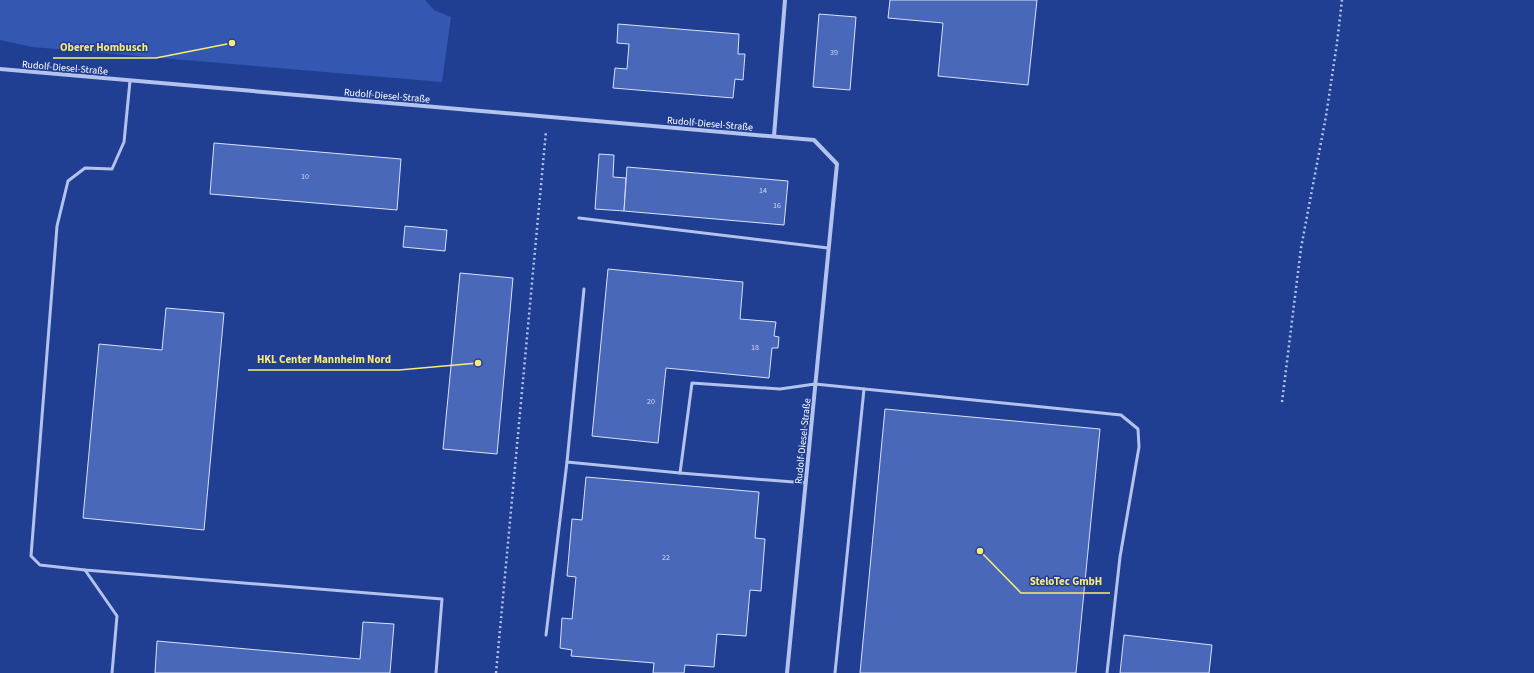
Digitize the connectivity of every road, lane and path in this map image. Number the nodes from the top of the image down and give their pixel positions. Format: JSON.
{"nodes":[{"id":1,"x":785,"y":0,"type":"edge"},
{"id":2,"x":1342,"y":0,"type":"edge"},
{"id":3,"x":0,"y":69,"type":"edge"},
{"id":4,"x":130,"y":81,"type":"junction"},
{"id":5,"x":548,"y":116,"type":"junction"},
{"id":6,"x":774,"y":136,"type":"junction"},
{"id":7,"x":579,"y":218,"type":"dead end"},
{"id":8,"x":828,"y":248,"type":"junction"},
{"id":9,"x":584,"y":289,"type":"dead end"},
{"id":10,"x":815,"y":384,"type":"junction"},
{"id":11,"x":864,"y":389,"type":"junction"},
{"id":12,"x":1282,"y":402,"type":"dead end"},
{"id":13,"x":566,"y":462,"type":"junction"},
{"id":14,"x":680,"y":473,"type":"junction"},
{"id":15,"x":806,"y":483,"type":"junction"},
{"id":16,"x":85,"y":570,"type":"junction"},
{"id":17,"x":546,"y":635,"type":"dead end"},
{"id":18,"x":112,"y":673,"type":"edge"},
{"id":19,"x":436,"y":673,"type":"edge"},
{"id":20,"x":496,"y":673,"type":"edge"},
{"id":21,"x":787,"y":673,"type":"edge"},
{"id":22,"x":835,"y":673,"type":"edge"},
{"id":23,"x":1107,"y":673,"type":"edge"}],
"edges":[{"from":1,"to":6,"type":"street"},
{"from":2,"to":12,"type":"path"},
{"from":3,"to":4,"type":"street","name":"Rudolf-Diesel-Straße"},
{"from":4,"to":5,"type":"street","name":"Rudolf-Diesel-Straße"},
{"from":4,"to":16,"type":"lane"},
{"from":5,"to":6,"type":"street","name":"Rudolf-Diesel-Straße"},
{"from":5,"to":20,"type":"path"},
{"from":6,"to":8,"type":"street","name":"Rudolf-Diesel-Straße"},
{"from":7,"to":8,"type":"lane"},
{"from":8,"to":10,"type":"street","name":"Rudolf-Diesel-Straße"},
{"from":9,"to":13,"type":"lane"},
{"from":10,"to":11,"type":"lane"},
{"from":10,"to":14,"type":"lane"},
{"from":10,"to":15,"type":"street","name":"Rudolf-Diesel-Straße"},
{"from":11,"to":22,"type":"lane"},
{"from":11,"to":23,"type":"lane"},
{"from":13,"to":14,"type":"lane"},
{"from":13,"to":17,"type":"lane"},
{"from":14,"to":15,"type":"lane"},
{"from":15,"to":21,"type":"street","name":"Rudolf-Diesel-Straße"},
{"from":16,"to":18,"type":"lane"},
{"from":16,"to":19,"type":"lane"}]}
